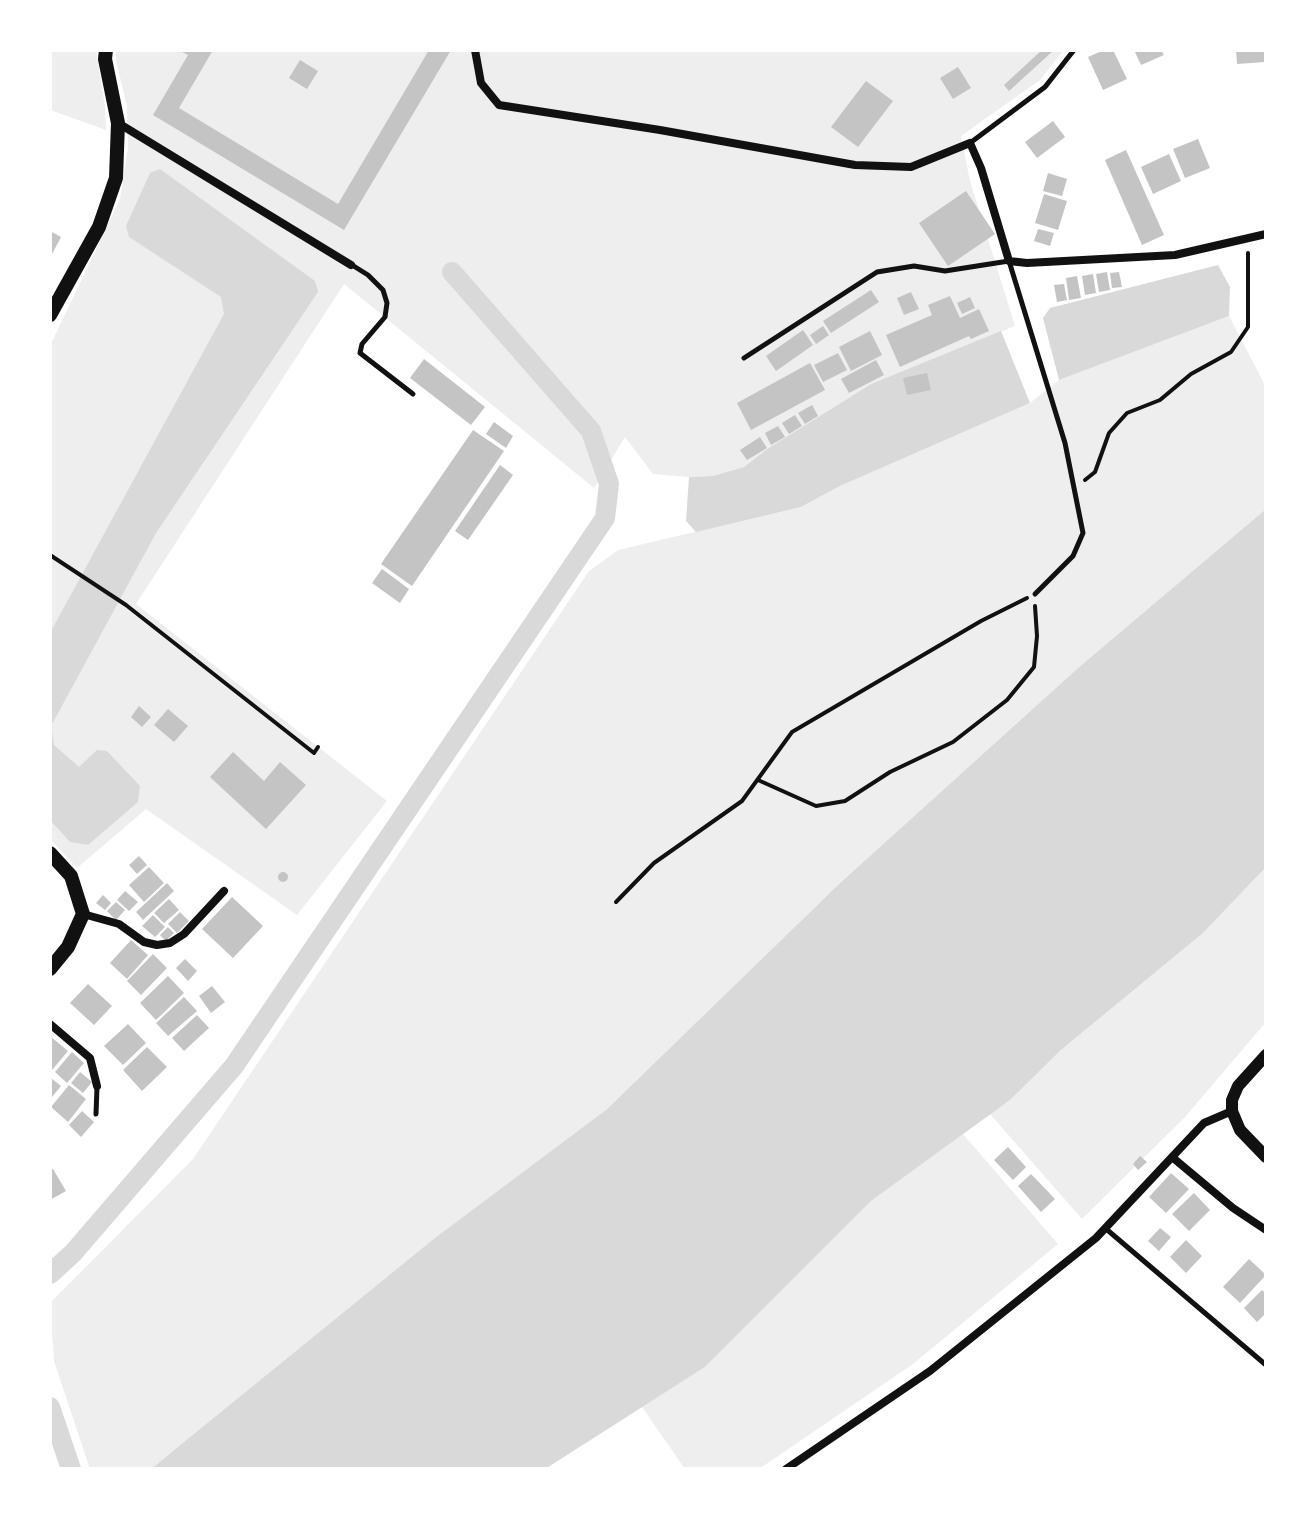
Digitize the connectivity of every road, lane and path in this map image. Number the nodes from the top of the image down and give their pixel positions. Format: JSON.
{"nodes":[{"id":1,"x":106,"y":50,"type":"edge"},
{"id":2,"x":475,"y":50,"type":"edge"},
{"id":3,"x":1074,"y":50,"type":"edge"},
{"id":4,"x":118,"y":123,"type":"junction"},
{"id":5,"x":970,"y":143,"type":"junction"},
{"id":6,"x":1266,"y":234,"type":"edge"},
{"id":7,"x":1248,"y":238,"type":"junction"},
{"id":8,"x":1009,"y":261,"type":"junction"},
{"id":9,"x":351,"y":265,"type":"joint"},
{"id":10,"x":50,"y":315,"type":"edge"},
{"id":11,"x":744,"y":358,"type":"dead end"},
{"id":12,"x":413,"y":394,"type":"dead end"},
{"id":13,"x":1074,"y":489,"type":"junction"},
{"id":14,"x":50,"y":555,"type":"edge"},
{"id":15,"x":1035,"y":594,"type":"junction"},
{"id":16,"x":318,"y":747,"type":"dead end"},
{"id":17,"x":758,"y":780,"type":"junction"},
{"id":18,"x":50,"y":853,"type":"edge"},
{"id":19,"x":224,"y":891,"type":"dead end"},
{"id":20,"x":616,"y":902,"type":"dead end"},
{"id":21,"x":83,"y":914,"type":"junction"},
{"id":22,"x":50,"y":969,"type":"edge"},
{"id":23,"x":50,"y":1024,"type":"edge"},
{"id":24,"x":1266,"y":1055,"type":"edge"},
{"id":25,"x":97,"y":1086,"type":"joint"},
{"id":26,"x":1232,"y":1111,"type":"junction"},
{"id":27,"x":96,"y":1114,"type":"dead end"},
{"id":28,"x":1172,"y":1157,"type":"junction"},
{"id":29,"x":1266,"y":1157,"type":"edge"},
{"id":30,"x":1105,"y":1228,"type":"junction"},
{"id":31,"x":1266,"y":1230,"type":"edge"},
{"id":32,"x":1266,"y":1365,"type":"edge"},
{"id":33,"x":786,"y":1469,"type":"edge"}],
"edges":[{"from":1,"to":4,"type":"main road"},
{"from":2,"to":5,"type":"street"},
{"from":3,"to":5,"type":"lane"},
{"from":4,"to":9,"type":"street"},
{"from":4,"to":10,"type":"main road"},
{"from":5,"to":8,"type":"street"},
{"from":6,"to":7,"type":"street"},
{"from":7,"to":8,"type":"street"},
{"from":7,"to":13,"type":"path"},
{"from":8,"to":11,"type":"lane"},
{"from":8,"to":13,"type":"lane"},
{"from":9,"to":12,"type":"lane"},
{"from":13,"to":15,"type":"lane"},
{"from":14,"to":16,"type":"path"},
{"from":15,"to":17,"type":"path"},
{"from":15,"to":17,"type":"path"},
{"from":17,"to":20,"type":"path"},
{"from":18,"to":21,"type":"main road"},
{"from":19,"to":21,"type":"street"},
{"from":21,"to":22,"type":"main road"},
{"from":23,"to":25,"type":"street"},
{"from":24,"to":26,"type":"street"},
{"from":25,"to":27,"type":"lane"},
{"from":26,"to":28,"type":"street"},
{"from":26,"to":29,"type":"street"},
{"from":28,"to":30,"type":"street"},
{"from":28,"to":31,"type":"street"},
{"from":30,"to":32,"type":"lane"},
{"from":30,"to":33,"type":"street"}]}
